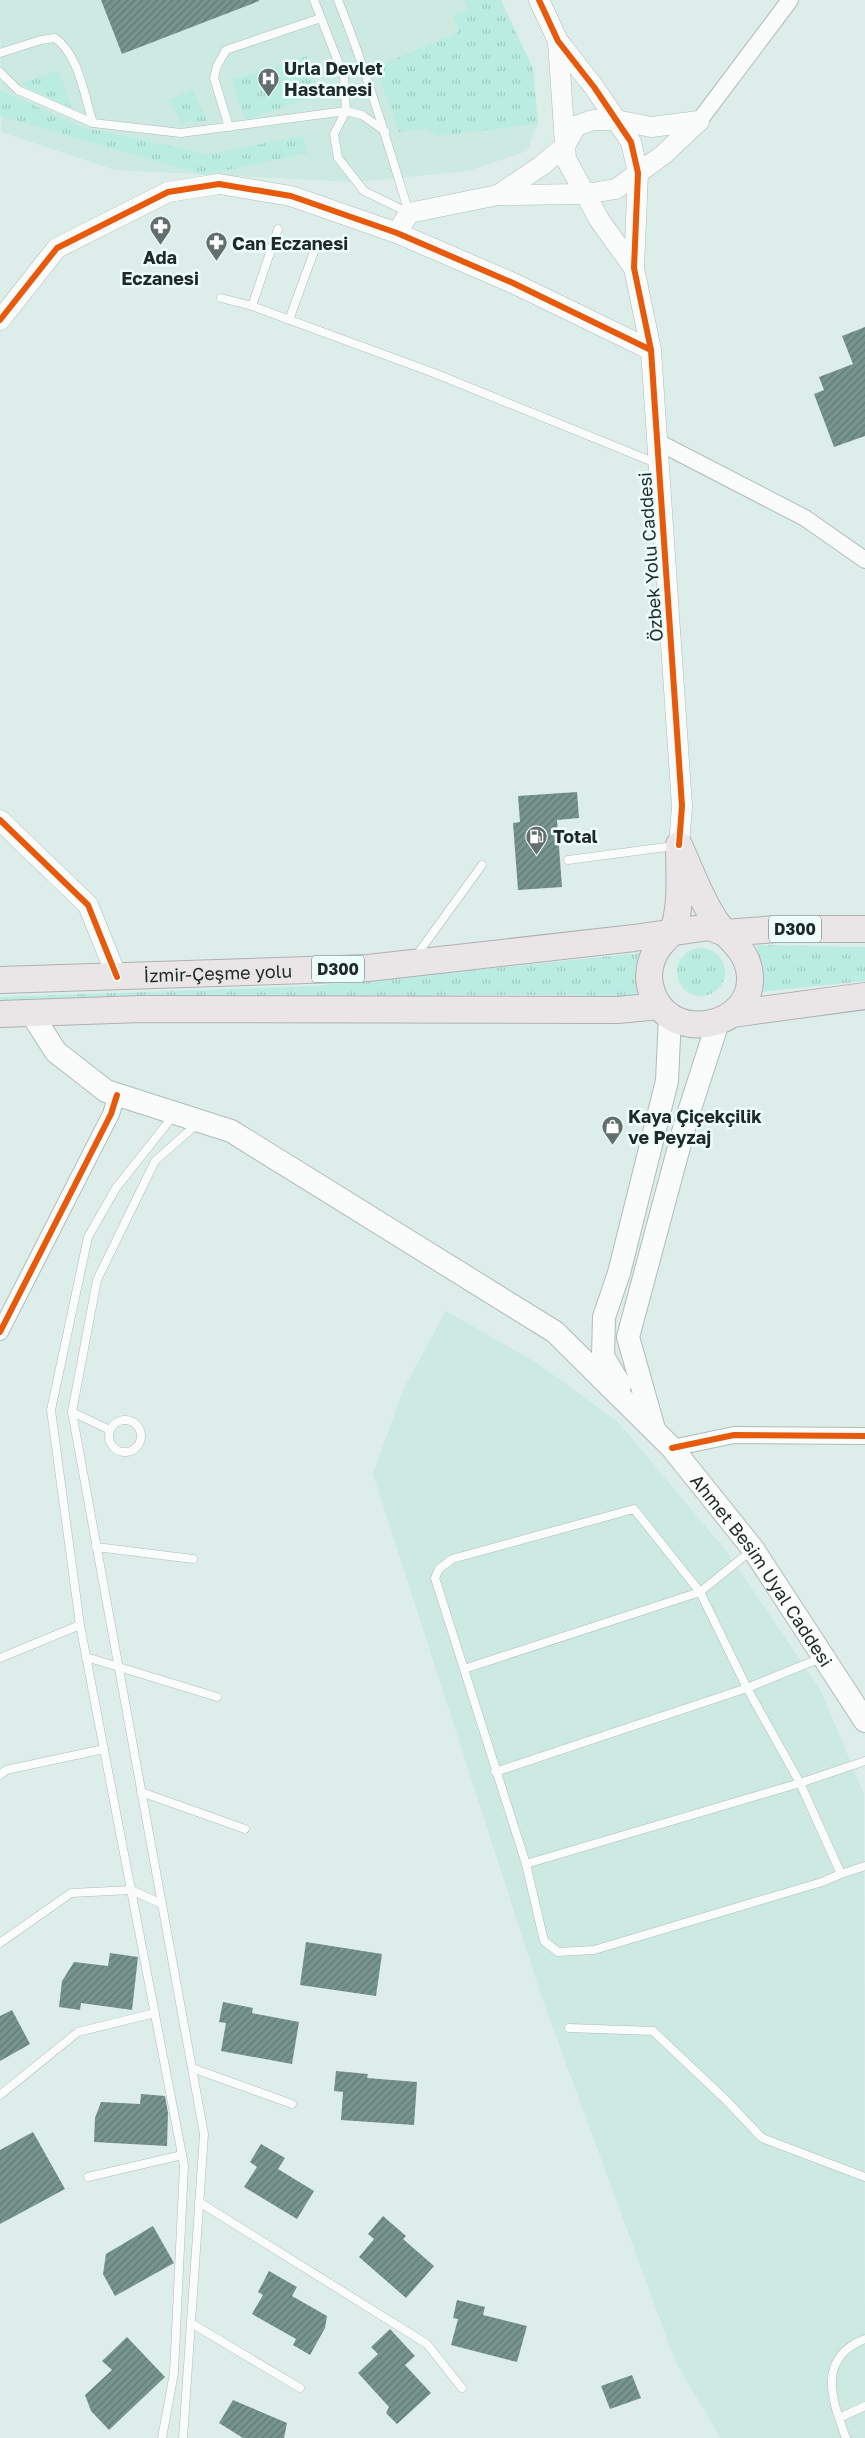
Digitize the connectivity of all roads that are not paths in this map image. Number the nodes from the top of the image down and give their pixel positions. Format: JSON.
{"nodes":[{"id":1,"x":314,"y":0,"type":"edge"},
{"id":2,"x":338,"y":0,"type":"edge"},
{"id":3,"x":539,"y":0,"type":"edge"},
{"id":4,"x":790,"y":0,"type":"edge"},
{"id":5,"x":321,"y":18,"type":"junction"},
{"id":6,"x":558,"y":41,"type":"junction"},
{"id":7,"x":0,"y":53,"type":"edge"},
{"id":8,"x":0,"y":72,"type":"edge"},
{"id":9,"x":346,"y":111,"type":"junction"},
{"id":10,"x":616,"y":120,"type":"junction"},
{"id":11,"x":699,"y":121,"type":"junction"},
{"id":12,"x":93,"y":122,"type":"junction"},
{"id":13,"x":229,"y":127,"type":"junction"},
{"id":14,"x":385,"y":131,"type":"junction"},
{"id":15,"x":565,"y":146,"type":"junction"},
{"id":16,"x":638,"y":173,"type":"junction"},
{"id":17,"x":585,"y":194,"type":"junction"},
{"id":18,"x":498,"y":195,"type":"junction"},
{"id":19,"x":409,"y":213,"type":"junction"},
{"id":20,"x":278,"y":229,"type":"dead end"},
{"id":21,"x":397,"y":233,"type":"junction"},
{"id":22,"x":316,"y":246,"type":"dead end"},
{"id":23,"x":634,"y":268,"type":"junction"},
{"id":24,"x":221,"y":298,"type":"dead end"},
{"id":25,"x":252,"y":306,"type":"junction"},
{"id":26,"x":0,"y":320,"type":"edge"},
{"id":27,"x":290,"y":320,"type":"junction"},
{"id":28,"x":651,"y":350,"type":"junction"},
{"id":29,"x":658,"y":442,"type":"junction"},
{"id":30,"x":659,"y":465,"type":"junction"},
{"id":31,"x":865,"y":560,"type":"edge"},
{"id":32,"x":0,"y":820,"type":"edge"},
{"id":33,"x":679,"y":845,"type":"junction"},
{"id":34,"x":568,"y":860,"type":"dead end"},
{"id":35,"x":482,"y":865,"type":"dead end"},
{"id":36,"x":865,"y":929,"type":"edge"},
{"id":37,"x":674,"y":930,"type":"junction"},
{"id":38,"x":724,"y":933,"type":"junction"},
{"id":39,"x":411,"y":963,"type":"junction"},
{"id":40,"x":117,"y":976,"type":"junction"},
{"id":41,"x":0,"y":980,"type":"edge"},
{"id":42,"x":865,"y":996,"type":"edge"},
{"id":43,"x":664,"y":1011,"type":"junction"},
{"id":44,"x":31,"y":1013,"type":"junction"},
{"id":45,"x":0,"y":1014,"type":"edge"},
{"id":46,"x":725,"y":1018,"type":"junction"},
{"id":47,"x":117,"y":1095,"type":"junction"},
{"id":48,"x":174,"y":1114,"type":"junction"},
{"id":49,"x":200,"y":1122,"type":"junction"},
{"id":50,"x":0,"y":1332,"type":"edge"},
{"id":51,"x":72,"y":1412,"type":"junction"},
{"id":52,"x":110,"y":1430,"type":"junction"},
{"id":53,"x":654,"y":1430,"type":"junction"},
{"id":54,"x":865,"y":1436,"type":"edge"},
{"id":55,"x":672,"y":1448,"type":"junction"},
{"id":56,"x":96,"y":1547,"type":"junction"},
{"id":57,"x":753,"y":1549,"type":"junction"},
{"id":58,"x":193,"y":1559,"type":"dead end"},
{"id":59,"x":700,"y":1592,"type":"junction"},
{"id":60,"x":80,"y":1625,"type":"junction"},
{"id":61,"x":86,"y":1657,"type":"junction"},
{"id":62,"x":824,"y":1657,"type":"junction"},
{"id":63,"x":0,"y":1658,"type":"edge"},
{"id":64,"x":118,"y":1665,"type":"junction"},
{"id":65,"x":464,"y":1669,"type":"junction"},
{"id":66,"x":747,"y":1688,"type":"junction"},
{"id":67,"x":217,"y":1697,"type":"dead end"},
{"id":68,"x":864,"y":1720,"type":"edge"},
{"id":69,"x":104,"y":1748,"type":"junction"},
{"id":70,"x":865,"y":1761,"type":"edge"},
{"id":71,"x":495,"y":1772,"type":"junction"},
{"id":72,"x":0,"y":1775,"type":"edge"},
{"id":73,"x":800,"y":1783,"type":"junction"},
{"id":74,"x":141,"y":1792,"type":"junction"},
{"id":75,"x":245,"y":1829,"type":"dead end"},
{"id":76,"x":526,"y":1864,"type":"junction"},
{"id":77,"x":865,"y":1866,"type":"edge"},
{"id":78,"x":841,"y":1874,"type":"junction"},
{"id":79,"x":131,"y":1890,"type":"junction"},
{"id":80,"x":162,"y":1904,"type":"junction"},
{"id":81,"x":0,"y":1943,"type":"edge"},
{"id":82,"x":155,"y":2013,"type":"junction"},
{"id":83,"x":569,"y":2028,"type":"dead end"},
{"id":84,"x":192,"y":2068,"type":"junction"},
{"id":85,"x":0,"y":2095,"type":"edge"},
{"id":86,"x":292,"y":2104,"type":"dead end"},
{"id":87,"x":182,"y":2156,"type":"junction"},
{"id":88,"x":88,"y":2177,"type":"dead end"},
{"id":89,"x":865,"y":2177,"type":"edge"},
{"id":90,"x":199,"y":2202,"type":"junction"},
{"id":91,"x":191,"y":2323,"type":"junction"},
{"id":92,"x":865,"y":2339,"type":"edge"},
{"id":93,"x":300,"y":2388,"type":"dead end"},
{"id":94,"x":462,"y":2388,"type":"dead end"},
{"id":95,"x":865,"y":2406,"type":"edge"},
{"id":96,"x":839,"y":2418,"type":"junction"},
{"id":97,"x":162,"y":2438,"type":"edge"},
{"id":98,"x":182,"y":2438,"type":"edge"},
{"id":99,"x":846,"y":2438,"type":"edge"}],
"edges":[{"from":1,"to":5,"type":"lane"},
{"from":2,"to":14,"type":"lane"},
{"from":3,"to":6,"type":"street"},
{"from":4,"to":11,"type":"street"},
{"from":5,"to":9,"type":"lane"},
{"from":5,"to":13,"type":"lane"},
{"from":6,"to":10,"type":"street"},
{"from":6,"to":15,"type":"street"},
{"from":7,"to":12,"type":"lane"},
{"from":8,"to":12,"type":"lane"},
{"from":9,"to":13,"type":"lane"},
{"from":9,"to":14,"type":"lane"},
{"from":9,"to":19,"type":"lane"},
{"from":10,"to":11,"type":"street"},
{"from":10,"to":15,"type":"street"},
{"from":10,"to":16,"type":"street"},
{"from":11,"to":16,"type":"street"},
{"from":12,"to":13,"type":"lane"},
{"from":14,"to":19,"type":"lane"},
{"from":15,"to":17,"type":"street"},
{"from":15,"to":18,"type":"street"},
{"from":16,"to":17,"type":"street"},
{"from":16,"to":23,"type":"street"},
{"from":17,"to":18,"type":"street"},
{"from":17,"to":23,"type":"street"},
{"from":18,"to":19,"type":"street"},
{"from":19,"to":21,"type":"street"},
{"from":20,"to":25,"type":"lane"},
{"from":21,"to":26,"type":"street"},
{"from":21,"to":28,"type":"street"},
{"from":22,"to":27,"type":"lane"},
{"from":23,"to":28,"type":"street","name":"Özbek Yolu Caddesi"},
{"from":24,"to":25,"type":"lane"},
{"from":25,"to":27,"type":"lane"},
{"from":27,"to":30,"type":"lane"},
{"from":28,"to":29,"type":"street","name":"Özbek Yolu Caddesi"},
{"from":29,"to":30,"type":"street","name":"Özbek Yolu Caddesi"},
{"from":29,"to":31,"type":"street"},
{"from":30,"to":33,"type":"street","name":"Özbek Yolu Caddesi"},
{"from":32,"to":40,"type":"street"},
{"from":33,"to":34,"type":"lane"},
{"from":33,"to":37,"type":"highway"},
{"from":33,"to":38,"type":"highway"},
{"from":35,"to":39,"type":"lane"},
{"from":36,"to":38,"type":"highway","number":"D300"},
{"from":37,"to":38,"type":"highway","number":"D300"},
{"from":37,"to":39,"type":"highway","name":"İzmir-Çeşme yolu","number":"D300"},
{"from":37,"to":43,"type":"highway"},
{"from":38,"to":46,"type":"highway"},
{"from":39,"to":40,"type":"highway","name":"İzmir-Çeşme yolu","number":"D300"},
{"from":40,"to":41,"type":"highway","name":"İzmir-Çeşme yolu","number":"D300"},
{"from":42,"to":46,"type":"highway","number":"D300"},
{"from":43,"to":44,"type":"highway","name":"İzmir-Çeşme yolu","number":"D300"},
{"from":43,"to":46,"type":"highway","number":"D300"},
{"from":43,"to":53,"type":"main road"},
{"from":44,"to":45,"type":"highway","name":"İzmir-Çeşme yolu","number":"D300"},
{"from":44,"to":47,"type":"main road"},
{"from":46,"to":53,"type":"main road"},
{"from":47,"to":48,"type":"main road"},
{"from":47,"to":50,"type":"street"},
{"from":48,"to":49,"type":"main road"},
{"from":48,"to":60,"type":"lane"},
{"from":49,"to":51,"type":"lane"},
{"from":49,"to":53,"type":"main road"},
{"from":51,"to":52,"type":"lane"},
{"from":51,"to":56,"type":"lane"},
{"from":52,"to":52,"type":"lane"},
{"from":53,"to":55,"type":"main road","name":"Ahmet Besim Uyal Caddesi"},
{"from":54,"to":55,"type":"street"},
{"from":55,"to":57,"type":"main road","name":"Ahmet Besim Uyal Caddesi"},
{"from":56,"to":58,"type":"lane"},
{"from":56,"to":64,"type":"lane"},
{"from":57,"to":59,"type":"lane"},
{"from":57,"to":62,"type":"main road","name":"Ahmet Besim Uyal Caddesi"},
{"from":59,"to":65,"type":"lane"},
{"from":59,"to":65,"type":"lane"},
{"from":59,"to":66,"type":"lane"},
{"from":60,"to":61,"type":"lane"},
{"from":60,"to":63,"type":"lane"},
{"from":61,"to":64,"type":"lane"},
{"from":61,"to":69,"type":"lane"},
{"from":62,"to":66,"type":"lane"},
{"from":62,"to":68,"type":"main road","name":"Ahmet Besim Uyal Caddesi"},
{"from":64,"to":67,"type":"lane"},
{"from":64,"to":74,"type":"lane"},
{"from":65,"to":71,"type":"lane"},
{"from":66,"to":71,"type":"lane"},
{"from":66,"to":73,"type":"lane"},
{"from":69,"to":72,"type":"lane"},
{"from":69,"to":79,"type":"lane"},
{"from":70,"to":73,"type":"lane"},
{"from":71,"to":76,"type":"lane"},
{"from":73,"to":76,"type":"lane"},
{"from":73,"to":78,"type":"lane"},
{"from":74,"to":75,"type":"lane"},
{"from":74,"to":80,"type":"lane"},
{"from":76,"to":78,"type":"lane"},
{"from":77,"to":78,"type":"lane"},
{"from":79,"to":80,"type":"lane"},
{"from":79,"to":81,"type":"lane"},
{"from":79,"to":82,"type":"lane"},
{"from":80,"to":84,"type":"lane"},
{"from":82,"to":85,"type":"lane"},
{"from":82,"to":87,"type":"lane"},
{"from":83,"to":89,"type":"lane"},
{"from":84,"to":86,"type":"lane"},
{"from":84,"to":90,"type":"lane"},
{"from":87,"to":88,"type":"lane"},
{"from":87,"to":97,"type":"lane"},
{"from":90,"to":91,"type":"lane"},
{"from":90,"to":94,"type":"lane"},
{"from":91,"to":93,"type":"lane"},
{"from":91,"to":98,"type":"lane"},
{"from":92,"to":96,"type":"lane"},
{"from":95,"to":96,"type":"lane"},
{"from":96,"to":99,"type":"lane"}]}
